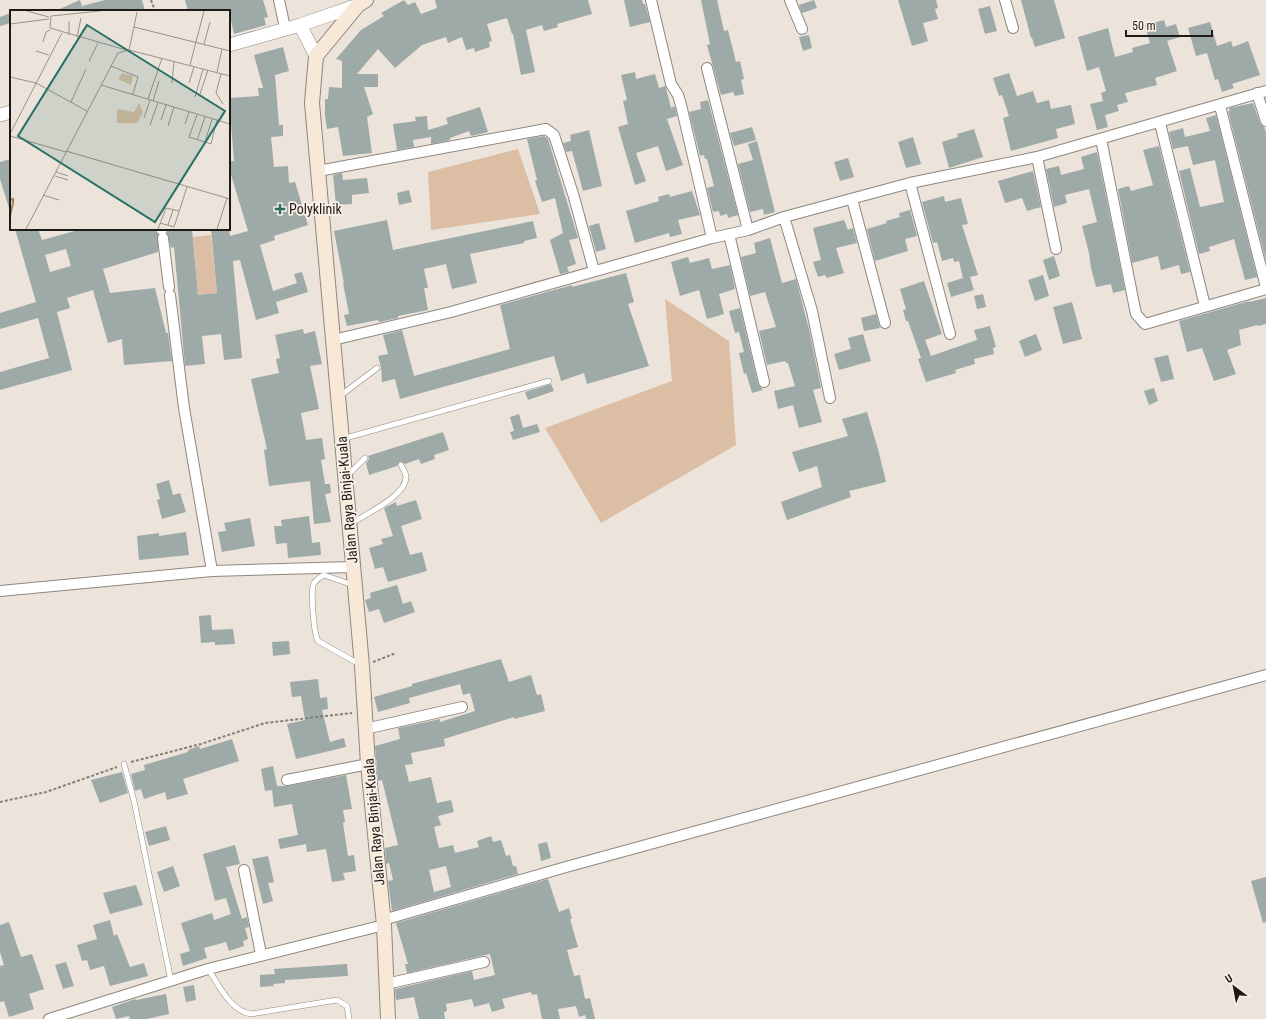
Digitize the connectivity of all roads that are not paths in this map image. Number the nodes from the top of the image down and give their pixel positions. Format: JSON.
{"nodes":[{"id":1,"x":279,"y":0,"type":"edge"},
{"id":2,"x":651,"y":0,"type":"edge"},
{"id":3,"x":790,"y":0,"type":"edge"},
{"id":4,"x":1005,"y":0,"type":"edge"},
{"id":5,"x":362,"y":3,"type":"edge"},
{"id":6,"x":300,"y":25,"type":"junction"},
{"id":7,"x":285,"y":28,"type":"junction"},
{"id":8,"x":1013,"y":28,"type":"dead end"},
{"id":9,"x":802,"y":29,"type":"dead end"},
{"id":10,"x":230,"y":45,"type":"edge"},
{"id":11,"x":316,"y":56,"type":"junction"},
{"id":12,"x":707,"y":68,"type":"dead end"},
{"id":13,"x":1262,"y":92,"type":"edge"},
{"id":14,"x":1220,"y":106,"type":"junction"},
{"id":15,"x":10,"y":112,"type":"edge"},
{"id":16,"x":0,"y":115,"type":"edge"},
{"id":17,"x":1266,"y":121,"type":"edge"},
{"id":18,"x":1160,"y":123,"type":"junction"},
{"id":19,"x":1101,"y":139,"type":"junction"},
{"id":20,"x":1037,"y":157,"type":"junction"},
{"id":21,"x":318,"y":170,"type":"junction"},
{"id":22,"x":910,"y":183,"type":"junction"},
{"id":23,"x":852,"y":199,"type":"junction"},
{"id":24,"x":784,"y":217,"type":"junction"},
{"id":25,"x":748,"y":230,"type":"junction"},
{"id":26,"x":162,"y":232,"type":"edge"},
{"id":27,"x":729,"y":234,"type":"junction"},
{"id":28,"x":712,"y":238,"type":"junction"},
{"id":29,"x":1056,"y":249,"type":"dead end"},
{"id":30,"x":594,"y":271,"type":"junction"},
{"id":31,"x":1266,"y":288,"type":"edge"},
{"id":32,"x":1205,"y":306,"type":"junction"},
{"id":33,"x":884,"y":323,"type":"dead end"},
{"id":34,"x":950,"y":334,"type":"dead end"},
{"id":35,"x":333,"y":340,"type":"junction"},
{"id":36,"x":377,"y":368,"type":"dead end"},
{"id":37,"x":549,"y":381,"type":"dead end"},
{"id":38,"x":764,"y":382,"type":"dead end"},
{"id":39,"x":338,"y":397,"type":"junction"},
{"id":40,"x":830,"y":398,"type":"dead end"},
{"id":41,"x":341,"y":440,"type":"junction"},
{"id":42,"x":365,"y":458,"type":"dead end"},
{"id":43,"x":401,"y":465,"type":"dead end"},
{"id":44,"x":345,"y":478,"type":"junction"},
{"id":45,"x":349,"y":525,"type":"junction"},
{"id":46,"x":353,"y":567,"type":"junction"},
{"id":47,"x":212,"y":572,"type":"junction"},
{"id":48,"x":355,"y":586,"type":"junction"},
{"id":49,"x":0,"y":591,"type":"edge"},
{"id":50,"x":362,"y":666,"type":"junction"},
{"id":51,"x":1266,"y":675,"type":"edge"},
{"id":52,"x":462,"y":707,"type":"dead end"},
{"id":53,"x":365,"y":729,"type":"junction"},
{"id":54,"x":124,"y":764,"type":"road end"},
{"id":55,"x":368,"y":764,"type":"junction"},
{"id":56,"x":287,"y":780,"type":"dead end"},
{"id":57,"x":244,"y":870,"type":"dead end"},
{"id":58,"x":384,"y":923,"type":"junction"},
{"id":59,"x":261,"y":954,"type":"junction"},
{"id":60,"x":484,"y":962,"type":"dead end"},
{"id":61,"x":208,"y":969,"type":"junction"},
{"id":62,"x":170,"y":981,"type":"junction"},
{"id":63,"x":386,"y":984,"type":"junction"},
{"id":64,"x":242,"y":1013,"type":"junction"},
{"id":65,"x":63,"y":1017,"type":"edge"},
{"id":66,"x":49,"y":1019,"type":"edge"},
{"id":67,"x":242,"y":1019,"type":"edge"},
{"id":68,"x":350,"y":1019,"type":"edge"},
{"id":69,"x":388,"y":1019,"type":"edge"}],
"edges":[{"from":1,"to":7,"type":"street"},
{"from":2,"to":28,"type":"street"},
{"from":3,"to":9,"type":"street"},
{"from":4,"to":8,"type":"street"},
{"from":5,"to":6,"type":"street"},
{"from":5,"to":11,"type":"main road"},
{"from":6,"to":7,"type":"street"},
{"from":6,"to":11,"type":"street"},
{"from":7,"to":10,"type":"street"},
{"from":11,"to":21,"type":"main road","name":"Jalan Raya Binjai-Kuala"},
{"from":12,"to":25,"type":"street"},
{"from":13,"to":14,"type":"street"},
{"from":13,"to":17,"type":"street"},
{"from":14,"to":18,"type":"street"},
{"from":14,"to":31,"type":"street"},
{"from":15,"to":16,"type":"street"},
{"from":18,"to":19,"type":"street"},
{"from":18,"to":32,"type":"street"},
{"from":19,"to":20,"type":"street"},
{"from":19,"to":32,"type":"street"},
{"from":20,"to":22,"type":"street"},
{"from":20,"to":29,"type":"street"},
{"from":21,"to":30,"type":"street"},
{"from":21,"to":35,"type":"main road","name":"Jalan Raya Binjai-Kuala"},
{"from":22,"to":23,"type":"street"},
{"from":22,"to":34,"type":"street"},
{"from":23,"to":24,"type":"street"},
{"from":23,"to":33,"type":"street"},
{"from":24,"to":25,"type":"street"},
{"from":24,"to":40,"type":"street"},
{"from":25,"to":27,"type":"street"},
{"from":26,"to":47,"type":"street"},
{"from":27,"to":28,"type":"street"},
{"from":27,"to":38,"type":"street"},
{"from":28,"to":30,"type":"street"},
{"from":30,"to":35,"type":"street"},
{"from":31,"to":32,"type":"street"},
{"from":35,"to":39,"type":"main road","name":"Jalan Raya Binjai-Kuala"},
{"from":36,"to":39,"type":"lane"},
{"from":37,"to":41,"type":"lane"},
{"from":39,"to":41,"type":"main road","name":"Jalan Raya Binjai-Kuala"},
{"from":41,"to":44,"type":"main road","name":"Jalan Raya Binjai-Kuala"},
{"from":42,"to":44,"type":"lane"},
{"from":43,"to":45,"type":"lane"},
{"from":44,"to":45,"type":"main road","name":"Jalan Raya Binjai-Kuala"},
{"from":45,"to":46,"type":"main road","name":"Jalan Raya Binjai-Kuala"},
{"from":46,"to":47,"type":"street"},
{"from":46,"to":48,"type":"main road","name":"Jalan Raya Binjai-Kuala"},
{"from":47,"to":49,"type":"street"},
{"from":48,"to":50,"type":"main road","name":"Jalan Raya Binjai-Kuala"},
{"from":48,"to":50,"type":"lane"},
{"from":50,"to":53,"type":"main road","name":"Jalan Raya Binjai-Kuala"},
{"from":51,"to":58,"type":"street"},
{"from":52,"to":53,"type":"street"},
{"from":53,"to":55,"type":"main road","name":"Jalan Raya Binjai-Kuala"},
{"from":54,"to":62,"type":"lane"},
{"from":55,"to":56,"type":"street"},
{"from":55,"to":58,"type":"main road","name":"Jalan Raya Binjai-Kuala"},
{"from":57,"to":59,"type":"street"},
{"from":58,"to":59,"type":"street"},
{"from":58,"to":63,"type":"main road","name":"Jalan Raya Binjai-Kuala"},
{"from":59,"to":61,"type":"street"},
{"from":60,"to":63,"type":"street"},
{"from":61,"to":62,"type":"street"},
{"from":61,"to":64,"type":"lane"},
{"from":62,"to":65,"type":"street"},
{"from":63,"to":69,"type":"main road","name":"Jalan Raya Binjai-Kuala"},
{"from":64,"to":67,"type":"lane"},
{"from":64,"to":68,"type":"lane"},
{"from":65,"to":66,"type":"street"}]}
